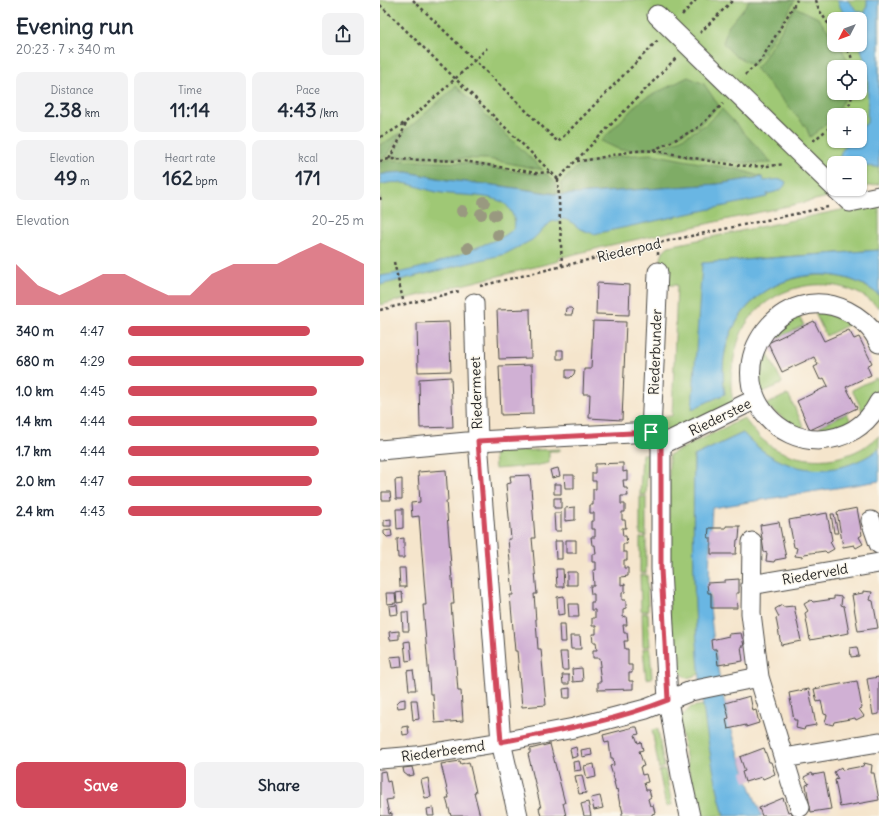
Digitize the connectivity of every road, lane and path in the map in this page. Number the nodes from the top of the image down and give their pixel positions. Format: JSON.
{"nodes":[{"id":1,"x":413,"y":0,"type":"edge"},
{"id":2,"x":696,"y":0,"type":"edge"},
{"id":3,"x":733,"y":0,"type":"edge"},
{"id":4,"x":816,"y":0,"type":"edge"},
{"id":5,"x":380,"y":5,"type":"edge"},
{"id":6,"x":685,"y":11,"type":"dead end"},
{"id":7,"x":657,"y":15,"type":"dead end"},
{"id":8,"x":827,"y":22,"type":"edge"},
{"id":9,"x":655,"y":43,"type":"dead end"},
{"id":10,"x":689,"y":45,"type":"junction"},
{"id":11,"x":487,"y":48,"type":"dead end"},
{"id":12,"x":475,"y":60,"type":"junction"},
{"id":13,"x":456,"y":79,"type":"junction"},
{"id":14,"x":407,"y":122,"type":"junction"},
{"id":15,"x":827,"y":131,"type":"edge"},
{"id":16,"x":380,"y":137,"type":"edge"},
{"id":17,"x":802,"y":156,"type":"junction"},
{"id":18,"x":389,"y":159,"type":"junction"},
{"id":19,"x":577,"y":160,"type":"junction"},
{"id":20,"x":380,"y":161,"type":"edge"},
{"id":21,"x":551,"y":172,"type":"junction"},
{"id":22,"x":558,"y":179,"type":"junction"},
{"id":23,"x":827,"y":180,"type":"edge"},
{"id":24,"x":844,"y":196,"type":"edge"},
{"id":25,"x":879,"y":196,"type":"edge"},
{"id":26,"x":380,"y":197,"type":"edge"},
{"id":27,"x":381,"y":201,"type":"dead end"},
{"id":28,"x":850,"y":202,"type":"junction"},
{"id":29,"x":395,"y":263,"type":"dead end"},
{"id":30,"x":562,"y":266,"type":"junction"},
{"id":31,"x":658,"y":272,"type":"dead end"},
{"id":32,"x":470,"y":294,"type":"junction"},
{"id":33,"x":404,"y":304,"type":"junction"},
{"id":34,"x":380,"y":310,"type":"edge"},
{"id":35,"x":879,"y":343,"type":"edge"},
{"id":36,"x":756,"y":399,"type":"junction"},
{"id":37,"x":879,"y":402,"type":"edge"},
{"id":38,"x":656,"y":438,"type":"junction"},
{"id":39,"x":478,"y":441,"type":"junction"},
{"id":40,"x":380,"y":450,"type":"edge"},
{"id":41,"x":871,"y":521,"type":"dead end"},
{"id":42,"x":752,"y":542,"type":"dead end"},
{"id":43,"x":879,"y":544,"type":"edge"},
{"id":44,"x":879,"y":563,"type":"edge"},
{"id":45,"x":751,"y":585,"type":"junction"},
{"id":46,"x":758,"y":676,"type":"junction"},
{"id":47,"x":668,"y":700,"type":"junction"},
{"id":48,"x":501,"y":742,"type":"junction"},
{"id":49,"x":879,"y":742,"type":"edge"},
{"id":50,"x":784,"y":758,"type":"junction"},
{"id":51,"x":380,"y":759,"type":"edge"},
{"id":52,"x":800,"y":807,"type":"dead end"},
{"id":53,"x":518,"y":816,"type":"edge"},
{"id":54,"x":690,"y":816,"type":"edge"}],
"edges":[{"from":1,"to":12,"type":"path"},
{"from":2,"to":6,"type":"path"},
{"from":3,"to":10,"type":"path"},
{"from":4,"to":8,"type":"path"},
{"from":5,"to":13,"type":"path"},
{"from":7,"to":10,"type":"street"},
{"from":9,"to":12,"type":"path"},
{"from":10,"to":17,"type":"street"},
{"from":10,"to":19,"type":"path"},
{"from":11,"to":12,"type":"path"},
{"from":12,"to":13,"type":"path"},
{"from":13,"to":14,"type":"path"},
{"from":13,"to":21,"type":"path"},
{"from":14,"to":16,"type":"path"},
{"from":14,"to":18,"type":"path"},
{"from":15,"to":17,"type":"path"},
{"from":17,"to":19,"type":"path"},
{"from":17,"to":23,"type":"street"},
{"from":18,"to":20,"type":"path"},
{"from":18,"to":21,"type":"path"},
{"from":19,"to":22,"type":"path"},
{"from":21,"to":22,"type":"path"},
{"from":22,"to":30,"type":"path"},
{"from":24,"to":28,"type":"street"},
{"from":25,"to":28,"type":"street"},
{"from":26,"to":27,"type":"path"},
{"from":28,"to":30,"type":"path","name":"Riederpad"},
{"from":29,"to":33,"type":"path"},
{"from":30,"to":32,"type":"path","name":"Riederpad"},
{"from":31,"to":38,"type":"street","name":"Riederbunder"},
{"from":32,"to":33,"type":"path","name":"Riederpad"},
{"from":32,"to":39,"type":"street","name":"Riedermeet"},
{"from":33,"to":34,"type":"path","name":"Riederpad"},
{"from":35,"to":36,"type":"street","name":"Riederstee"},
{"from":36,"to":37,"type":"street","name":"Riederstee"},
{"from":36,"to":38,"type":"street","name":"Riederstee"},
{"from":38,"to":39,"type":"street"},
{"from":38,"to":47,"type":"street","name":"Riederbunder"},
{"from":39,"to":40,"type":"street"},
{"from":39,"to":48,"type":"street","name":"Riedermeet"},
{"from":41,"to":43,"type":"street"},
{"from":42,"to":45,"type":"street"},
{"from":44,"to":45,"type":"street","name":"Riederveld"},
{"from":45,"to":46,"type":"street"},
{"from":46,"to":47,"type":"street"},
{"from":46,"to":50,"type":"street"},
{"from":47,"to":48,"type":"street","name":"Riederbeemd"},
{"from":47,"to":54,"type":"street","name":"Riederbunder"},
{"from":48,"to":51,"type":"street","name":"Riederbeemd"},
{"from":48,"to":53,"type":"street","name":"Riedermeet"},
{"from":49,"to":50,"type":"street"},
{"from":50,"to":52,"type":"street"}]}
